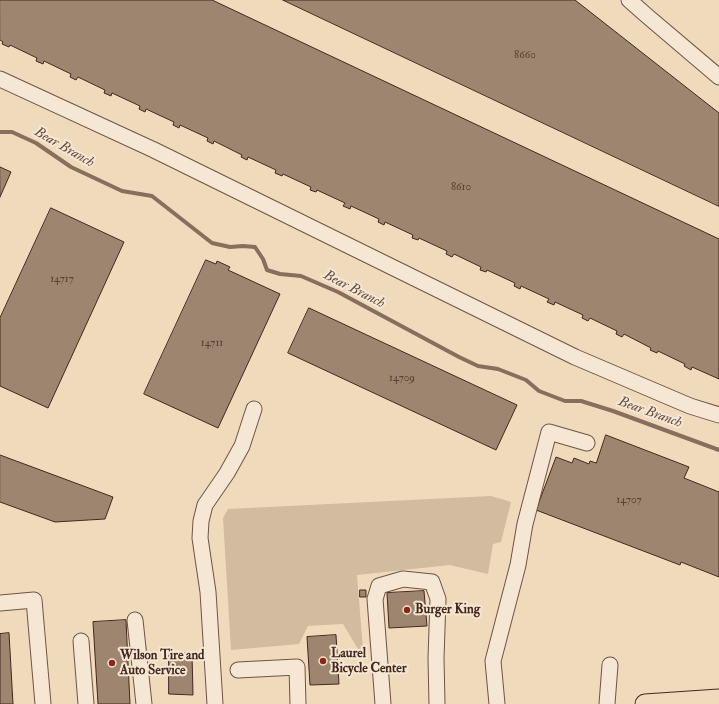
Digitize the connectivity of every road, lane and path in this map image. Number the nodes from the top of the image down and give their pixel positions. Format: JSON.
{"nodes":[{"id":1,"x":629,"y":0,"type":"edge"},
{"id":2,"x":719,"y":77,"type":"edge"},
{"id":3,"x":0,"y":79,"type":"edge"},
{"id":4,"x":254,"y":409,"type":"dead end"},
{"id":5,"x":719,"y":415,"type":"edge"},
{"id":6,"x":587,"y":443,"type":"dead end"},
{"id":7,"x":0,"y":603,"type":"edge"},
{"id":8,"x":135,"y":620,"type":"dead end"},
{"id":9,"x":81,"y":640,"type":"dead end"},
{"id":10,"x":610,"y":665,"type":"dead end"},
{"id":11,"x":238,"y":670,"type":"dead end"},
{"id":12,"x":719,"y":699,"type":"edge"},
{"id":13,"x":42,"y":704,"type":"edge"},
{"id":14,"x":86,"y":704,"type":"edge"},
{"id":15,"x":144,"y":704,"type":"edge"},
{"id":16,"x":215,"y":704,"type":"edge"},
{"id":17,"x":298,"y":704,"type":"edge"},
{"id":18,"x":383,"y":704,"type":"edge"},
{"id":19,"x":437,"y":704,"type":"edge"},
{"id":20,"x":496,"y":704,"type":"edge"},
{"id":21,"x":607,"y":704,"type":"edge"},
{"id":22,"x":645,"y":704,"type":"edge"}],
"edges":[{"from":1,"to":2,"type":"street"},
{"from":3,"to":5,"type":"street"},
{"from":4,"to":16,"type":"street"},
{"from":6,"to":20,"type":"street"},
{"from":7,"to":13,"type":"street"},
{"from":8,"to":15,"type":"street"},
{"from":9,"to":14,"type":"street"},
{"from":10,"to":21,"type":"street"},
{"from":11,"to":17,"type":"street"},
{"from":12,"to":22,"type":"main road"},
{"from":18,"to":19,"type":"street"}]}
